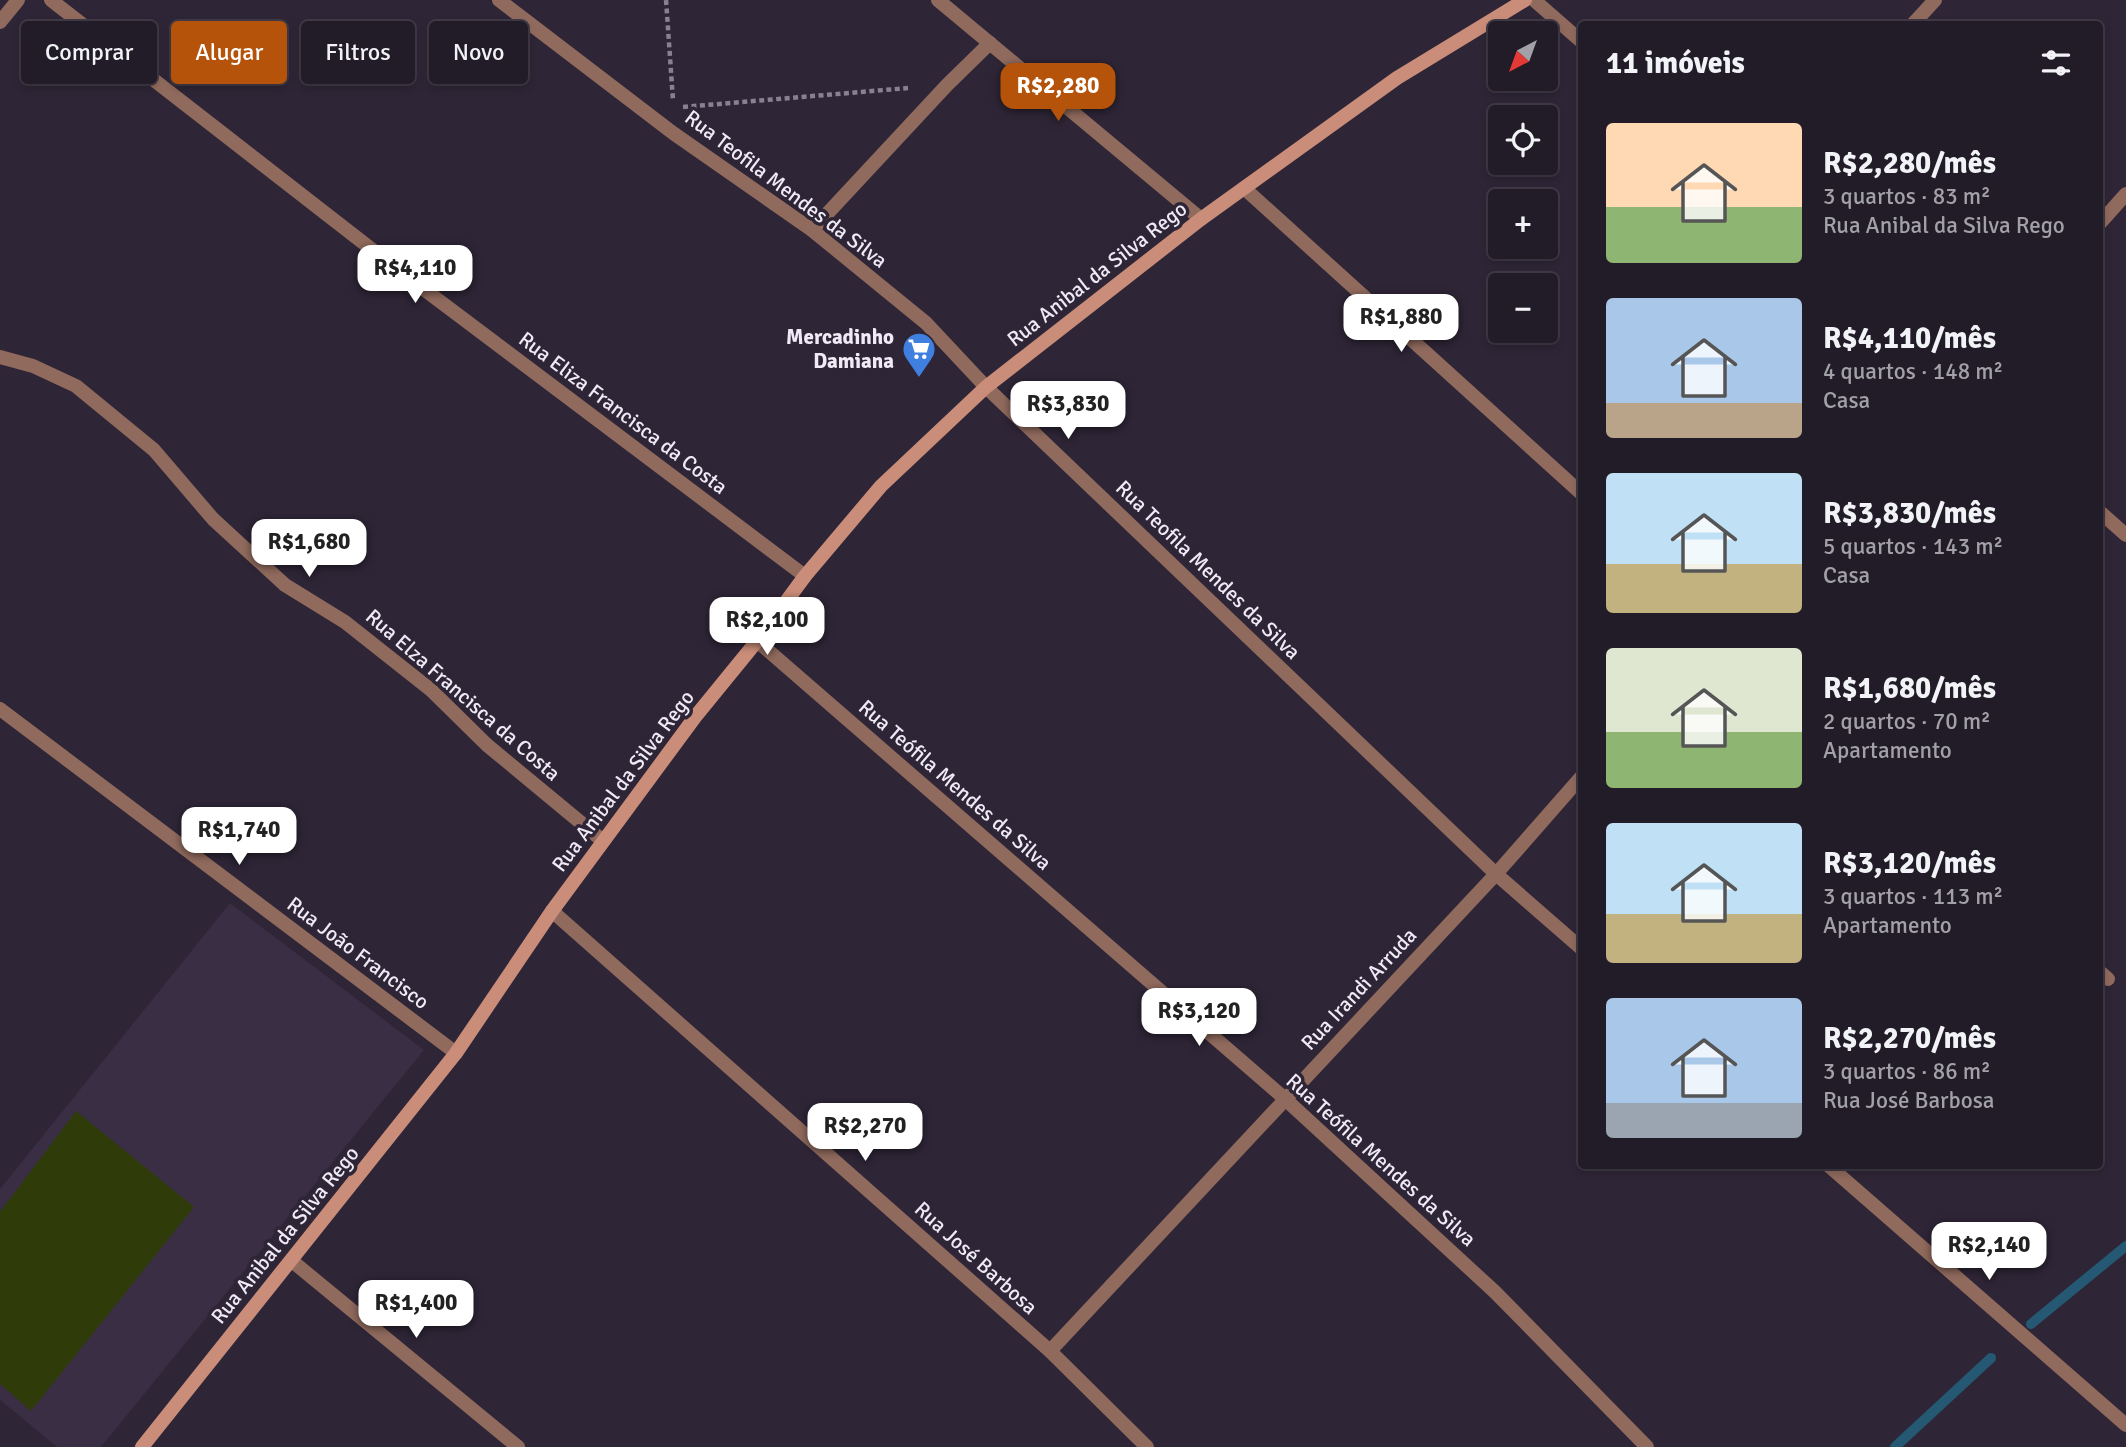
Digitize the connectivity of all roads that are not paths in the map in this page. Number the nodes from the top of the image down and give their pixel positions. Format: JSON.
{"nodes":[{"id":1,"x":18,"y":0,"type":"edge"},
{"id":2,"x":51,"y":0,"type":"edge"},
{"id":3,"x":499,"y":0,"type":"edge"},
{"id":4,"x":938,"y":0,"type":"edge"},
{"id":5,"x":1525,"y":0,"type":"edge"},
{"id":6,"x":1534,"y":0,"type":"edge"},
{"id":7,"x":1935,"y":0,"type":"edge"},
{"id":8,"x":1916,"y":21,"type":"edge"},
{"id":9,"x":0,"y":22,"type":"edge"},
{"id":10,"x":1578,"y":38,"type":"edge"},
{"id":11,"x":990,"y":43,"type":"junction"},
{"id":12,"x":1244,"y":188,"type":"junction"},
{"id":13,"x":2126,"y":194,"type":"edge"},
{"id":14,"x":1201,"y":219,"type":"junction"},
{"id":15,"x":2103,"y":220,"type":"edge"},
{"id":16,"x":812,"y":230,"type":"junction"},
{"id":17,"x":0,"y":357,"type":"edge"},
{"id":18,"x":986,"y":387,"type":"junction"},
{"id":19,"x":1578,"y":490,"type":"edge"},
{"id":20,"x":2103,"y":515,"type":"edge"},
{"id":21,"x":2126,"y":535,"type":"edge"},
{"id":22,"x":805,"y":576,"type":"junction"},
{"id":23,"x":757,"y":641,"type":"junction"},
{"id":24,"x":0,"y":709,"type":"edge"},
{"id":25,"x":1578,"y":781,"type":"edge"},
{"id":26,"x":603,"y":841,"type":"junction"},
{"id":27,"x":1496,"y":874,"type":"junction"},
{"id":28,"x":552,"y":911,"type":"junction"},
{"id":29,"x":1578,"y":945,"type":"edge"},
{"id":30,"x":456,"y":1053,"type":"junction"},
{"id":31,"x":1284,"y":1098,"type":"junction"},
{"id":32,"x":1832,"y":1169,"type":"edge"},
{"id":33,"x":292,"y":1261,"type":"junction"},
{"id":34,"x":1050,"y":1351,"type":"junction"},
{"id":35,"x":2126,"y":1425,"type":"edge"},
{"id":36,"x":142,"y":1447,"type":"edge"},
{"id":37,"x":519,"y":1447,"type":"edge"},
{"id":38,"x":1147,"y":1447,"type":"edge"},
{"id":39,"x":1647,"y":1447,"type":"edge"}],
"edges":[{"from":1,"to":9,"type":"street"},
{"from":2,"to":22,"type":"street","name":"Rua Eliza Francisca da Costa"},
{"from":3,"to":16,"type":"street","name":"Rua Teofila Mendes da Silva"},
{"from":4,"to":11,"type":"street"},
{"from":5,"to":12,"type":"main road","name":"Rua Anibal da Silva Rego"},
{"from":6,"to":10,"type":"street"},
{"from":7,"to":8,"type":"street"},
{"from":11,"to":14,"type":"street"},
{"from":11,"to":16,"type":"street"},
{"from":12,"to":14,"type":"main road","name":"Rua Anibal da Silva Rego"},
{"from":12,"to":19,"type":"street"},
{"from":13,"to":15,"type":"street"},
{"from":14,"to":18,"type":"main road","name":"Rua Anibal da Silva Rego"},
{"from":16,"to":18,"type":"street","name":"Rua Teofila Mendes da Silva"},
{"from":17,"to":26,"type":"street","name":"Rua Elza Francisca da Costa"},
{"from":18,"to":22,"type":"main road","name":"Rua Anibal da Silva Rego"},
{"from":18,"to":27,"type":"street","name":"Rua Teofila Mendes da Silva"},
{"from":20,"to":21,"type":"street"},
{"from":22,"to":23,"type":"main road","name":"Rua Anibal da Silva Rego"},
{"from":23,"to":26,"type":"main road","name":"Rua Anibal da Silva Rego"},
{"from":23,"to":31,"type":"street","name":"Rua Teófila Mendes da Silva"},
{"from":24,"to":30,"type":"street","name":"Rua João Francisco"},
{"from":25,"to":27,"type":"street","name":"Rua Irandi Arruda"},
{"from":26,"to":28,"type":"main road","name":"Rua Anibal da Silva Rego"},
{"from":27,"to":29,"type":"street","name":"Rua Teofila Mendes da Silva"},
{"from":27,"to":31,"type":"street","name":"Rua Irandi Arruda"},
{"from":28,"to":30,"type":"main road","name":"Rua Anibal da Silva Rego"},
{"from":28,"to":34,"type":"street","name":"Rua José Barbosa"},
{"from":30,"to":33,"type":"main road","name":"Rua Anibal da Silva Rego"},
{"from":31,"to":34,"type":"street","name":"Rua Irandi Arruda"},
{"from":31,"to":39,"type":"street","name":"Rua Teófila Mendes da Silva"},
{"from":32,"to":35,"type":"street"},
{"from":33,"to":36,"type":"main road","name":"Rua Anibal da Silva Rego"},
{"from":33,"to":37,"type":"street"},
{"from":34,"to":38,"type":"street","name":"Rua José Barbosa"}]}
